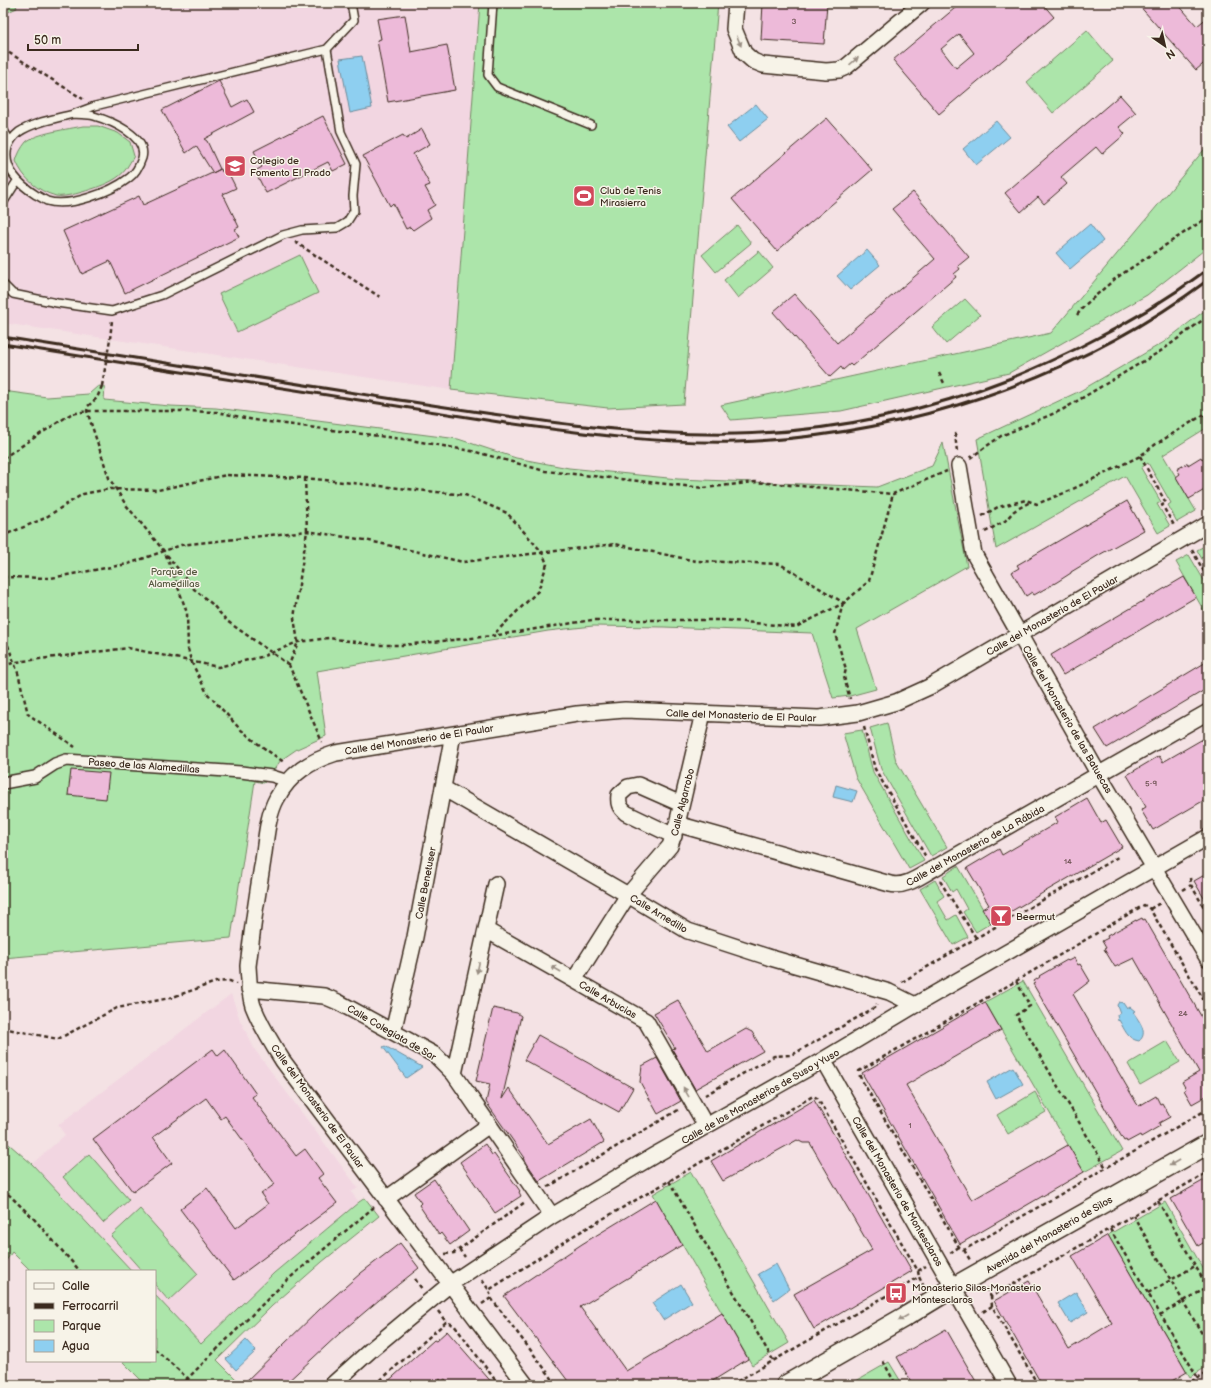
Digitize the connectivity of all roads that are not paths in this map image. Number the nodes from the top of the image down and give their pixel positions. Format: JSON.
{"nodes":[{"id":1,"x":351,"y":3,"type":"edge"},
{"id":2,"x":493,"y":3,"type":"edge"},
{"id":3,"x":736,"y":3,"type":"edge"},
{"id":4,"x":922,"y":3,"type":"edge"},
{"id":5,"x":327,"y":49,"type":"junction"},
{"id":6,"x":73,"y":114,"type":"junction"},
{"id":7,"x":591,"y":125,"type":"dead end"},
{"id":8,"x":3,"y":130,"type":"edge"},
{"id":9,"x":10,"y":141,"type":"junction"},
{"id":10,"x":17,"y":181,"type":"junction"},
{"id":11,"x":3,"y":203,"type":"edge"},
{"id":12,"x":3,"y":284,"type":"edge"},
{"id":13,"x":960,"y":466,"type":"road end"},
{"id":14,"x":1208,"y":524,"type":"edge"},
{"id":15,"x":1019,"y":634,"type":"junction"},
{"id":16,"x":1208,"y":712,"type":"edge"},
{"id":17,"x":703,"y":713,"type":"junction"},
{"id":18,"x":453,"y":734,"type":"junction"},
{"id":19,"x":1099,"y":775,"type":"junction"},
{"id":20,"x":288,"y":781,"type":"junction"},
{"id":21,"x":3,"y":783,"type":"edge"},
{"id":22,"x":443,"y":788,"type":"junction"},
{"id":23,"x":681,"y":804,"type":"junction"},
{"id":24,"x":676,"y":830,"type":"junction"},
{"id":25,"x":1208,"y":837,"type":"edge"},
{"id":26,"x":1155,"y":867,"type":"junction"},
{"id":27,"x":496,"y":884,"type":"dead end"},
{"id":28,"x":628,"y":895,"type":"junction"},
{"id":29,"x":486,"y":930,"type":"junction"},
{"id":30,"x":1208,"y":960,"type":"edge"},
{"id":31,"x":574,"y":980,"type":"junction"},
{"id":32,"x":250,"y":989,"type":"junction"},
{"id":33,"x":915,"y":1005,"type":"junction"},
{"id":34,"x":393,"y":1032,"type":"junction"},
{"id":35,"x":823,"y":1060,"type":"junction"},
{"id":36,"x":454,"y":1074,"type":"junction"},
{"id":37,"x":489,"y":1126,"type":"junction"},
{"id":38,"x":706,"y":1126,"type":"junction"},
{"id":39,"x":1208,"y":1144,"type":"edge"},
{"id":40,"x":386,"y":1199,"type":"junction"},
{"id":41,"x":552,"y":1216,"type":"junction"},
{"id":42,"x":450,"y":1284,"type":"junction"},
{"id":43,"x":954,"y":1287,"type":"junction"},
{"id":44,"x":332,"y":1385,"type":"edge"},
{"id":45,"x":526,"y":1385,"type":"edge"},
{"id":46,"x":786,"y":1385,"type":"edge"},
{"id":47,"x":1009,"y":1385,"type":"edge"}],
"edges":[{"from":1,"to":5,"type":"lane"},
{"from":2,"to":7,"type":"lane"},
{"from":3,"to":4,"type":"street","one_way":true},
{"from":5,"to":6,"type":"lane"},
{"from":5,"to":12,"type":"lane"},
{"from":6,"to":9,"type":"lane"},
{"from":6,"to":10,"type":"lane"},
{"from":8,"to":9,"type":"lane"},
{"from":9,"to":10,"type":"lane"},
{"from":10,"to":11,"type":"lane"},
{"from":13,"to":15,"type":"street","name":"Calle del Monasterio de las Batuecas"},
{"from":14,"to":15,"type":"street","name":"Calle del Monasterio de El Paular"},
{"from":15,"to":17,"type":"street","name":"Calle del Monasterio de El Paular"},
{"from":15,"to":19,"type":"street","name":"Calle del Monasterio de las Batuecas"},
{"from":16,"to":19,"type":"street","name":"Calle del Monasterio de La Rábida"},
{"from":17,"to":18,"type":"street","name":"Calle del Monasterio de El Paular"},
{"from":17,"to":23,"type":"street","name":"Calle Algarrobo"},
{"from":18,"to":20,"type":"street","name":"Calle del Monasterio de El Paular"},
{"from":18,"to":22,"type":"street","name":"Calle Benetuser"},
{"from":19,"to":24,"type":"street","name":"Calle del Monasterio de La Rábida"},
{"from":19,"to":26,"type":"street","name":"Calle del Monasterio de las Batuecas"},
{"from":20,"to":21,"type":"street","name":"Paseo de las Alamedillas"},
{"from":20,"to":32,"type":"street","name":"Calle del Monasterio de El Paular"},
{"from":22,"to":28,"type":"street","name":"Calle Arnedillo"},
{"from":22,"to":34,"type":"street","name":"Calle Benetuser"},
{"from":23,"to":24,"type":"street","name":"Calle Algarrobo"},
{"from":23,"to":24,"type":"street","name":"Calle del Monasterio de La Rábida"},
{"from":24,"to":28,"type":"street","name":"Calle Algarrobo"},
{"from":25,"to":26,"type":"street","name":"Calle de los Monasterios de Suso y Yuso"},
{"from":26,"to":30,"type":"street","name":"Calle del Monasterio de las Batuecas"},
{"from":26,"to":33,"type":"street","name":"Calle de los Monasterios de Suso y Yuso"},
{"from":27,"to":29,"type":"street"},
{"from":28,"to":31,"type":"street","name":"Calle Algarrobo"},
{"from":28,"to":33,"type":"street","name":"Calle Arnedillo"},
{"from":31,"to":29,"type":"street","name":"Calle Arbucias","one_way":true},
{"from":29,"to":36,"type":"street","one_way":true},
{"from":38,"to":31,"type":"street","name":"Calle Arbucias","one_way":true},
{"from":32,"to":34,"type":"street","name":"Calle Colegiata de Sar"},
{"from":32,"to":40,"type":"street","name":"Calle del Monasterio de El Paular"},
{"from":33,"to":35,"type":"street","name":"Calle de los Monasterios de Suso y Yuso"},
{"from":34,"to":36,"type":"street","name":"Calle Colegiata de Sar"},
{"from":35,"to":38,"type":"street","name":"Calle de los Monasterios de Suso y Yuso"},
{"from":35,"to":43,"type":"street","name":"Calle del Monasterio de Montesclaros"},
{"from":36,"to":37,"type":"street","name":"Calle Colegiata de Sar"},
{"from":37,"to":40,"type":"street"},
{"from":37,"to":41,"type":"street","name":"Calle Colegiata de Sar"},
{"from":38,"to":41,"type":"street","name":"Calle de los Monasterios de Suso y Yuso"},
{"from":39,"to":43,"type":"street","name":"Avenida del Monasterio de Silos","one_way":true},
{"from":40,"to":42,"type":"street","name":"Calle del Monasterio de El Paular"},
{"from":41,"to":42,"type":"street","name":"Calle de los Monasterios de Suso y Yuso"},
{"from":42,"to":44,"type":"street","name":"Calle de los Monasterios de Suso y Yuso"},
{"from":42,"to":45,"type":"street","name":"Calle del Monasterio de El Paular"},
{"from":43,"to":46,"type":"street","name":"Avenida del Monasterio de Silos","one_way":true},
{"from":43,"to":47,"type":"street","name":"Calle del Monasterio de Montesclaros"}]}
